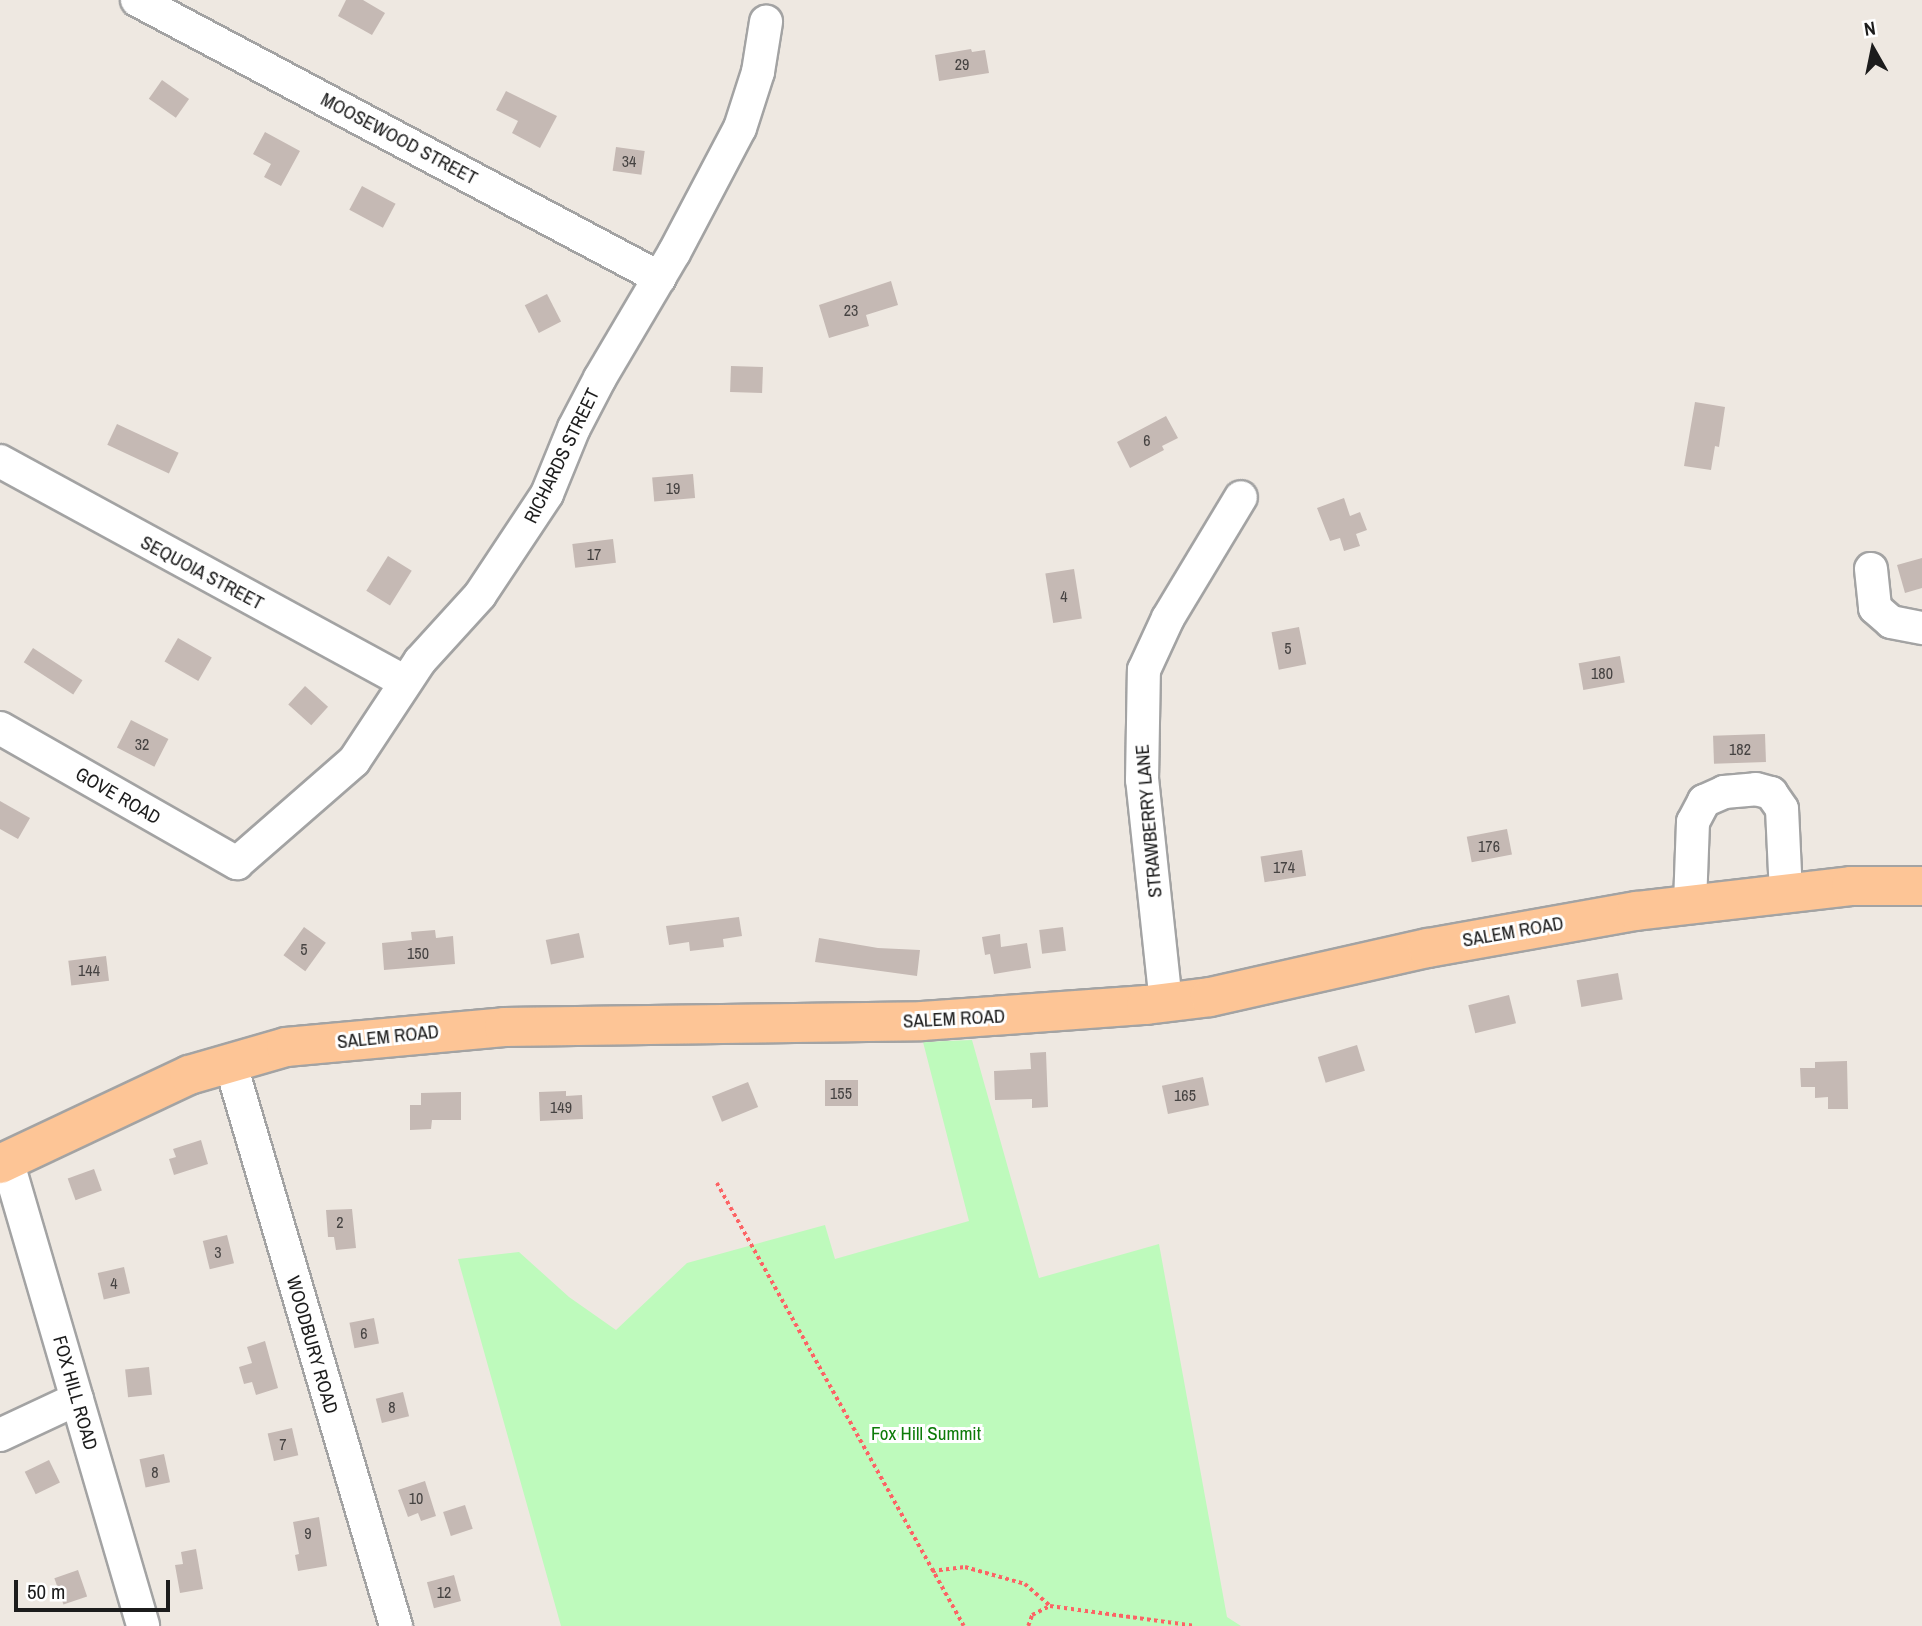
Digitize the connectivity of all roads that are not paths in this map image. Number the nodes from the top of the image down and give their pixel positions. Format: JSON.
{"nodes":[{"id":1,"x":137,"y":0,"type":"edge"},
{"id":2,"x":766,"y":22,"type":"dead end"},
{"id":3,"x":660,"y":278,"type":"junction"},
{"id":4,"x":0,"y":461,"type":"edge"},
{"id":5,"x":1241,"y":497,"type":"dead end"},
{"id":6,"x":1871,"y":569,"type":"dead end"},
{"id":7,"x":1922,"y":628,"type":"edge"},
{"id":8,"x":405,"y":682,"type":"junction"},
{"id":9,"x":0,"y":728,"type":"edge"},
{"id":10,"x":237,"y":863,"type":"joint"},
{"id":11,"x":1922,"y":886,"type":"edge"},
{"id":12,"x":1786,"y":893,"type":"junction"},
{"id":13,"x":1690,"y":904,"type":"junction"},
{"id":14,"x":1166,"y":1003,"type":"junction"},
{"id":15,"x":230,"y":1062,"type":"junction"},
{"id":16,"x":4,"y":1162,"type":"edge"},
{"id":17,"x":77,"y":1399,"type":"junction"},
{"id":18,"x":0,"y":1435,"type":"edge"},
{"id":19,"x":143,"y":1626,"type":"edge"},
{"id":20,"x":396,"y":1626,"type":"edge"}],
"edges":[{"from":1,"to":3,"type":"street","name":"MOOSEWOOD STREET"},
{"from":2,"to":3,"type":"street","name":"RICHARDS STREET"},
{"from":3,"to":8,"type":"street","name":"RICHARDS STREET"},
{"from":4,"to":8,"type":"street","name":"SEQUOIA STREET"},
{"from":5,"to":14,"type":"street","name":"STRAWBERRY LANE"},
{"from":6,"to":7,"type":"street"},
{"from":8,"to":10,"type":"street","name":"RICHARDS STREET"},
{"from":9,"to":10,"type":"street","name":"GOVE ROAD"},
{"from":11,"to":12,"type":"main road","name":"SALEM ROAD"},
{"from":12,"to":13,"type":"main road","name":"SALEM ROAD"},
{"from":12,"to":13,"type":"street"},
{"from":13,"to":14,"type":"main road","name":"SALEM ROAD"},
{"from":14,"to":15,"type":"main road","name":"SALEM ROAD"},
{"from":15,"to":16,"type":"main road","name":"SALEM ROAD"},
{"from":15,"to":20,"type":"street","name":"WOODBURY ROAD"},
{"from":16,"to":17,"type":"street","name":"FOX HILL ROAD"},
{"from":17,"to":18,"type":"street"},
{"from":17,"to":19,"type":"street","name":"FOX HILL ROAD"}]}
